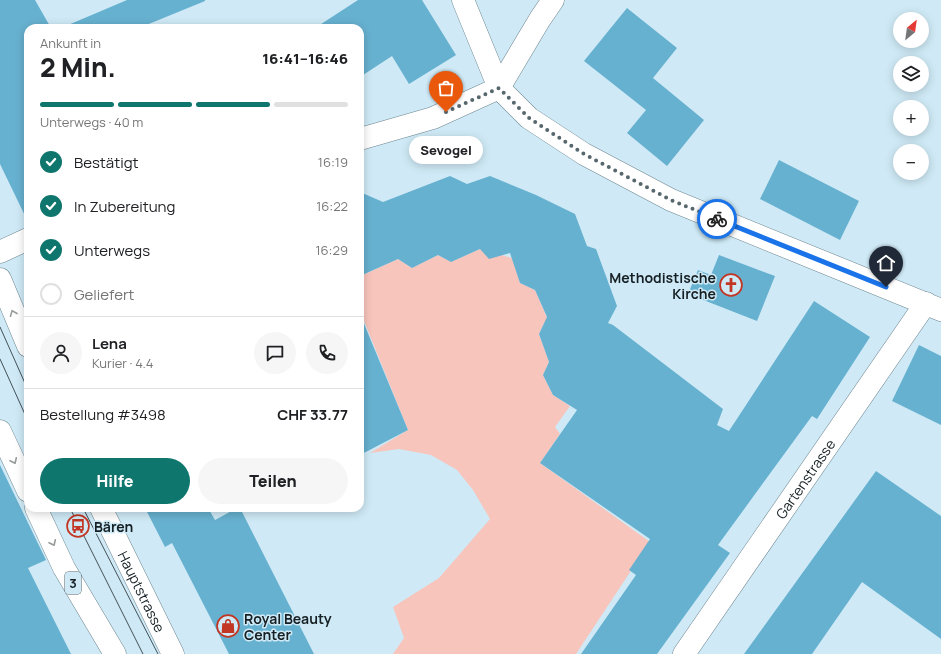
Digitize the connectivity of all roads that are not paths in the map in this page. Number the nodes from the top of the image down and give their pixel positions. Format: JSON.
{"nodes":[{"id":1,"x":464,"y":0,"type":"edge"},
{"id":2,"x":553,"y":0,"type":"edge"},
{"id":3,"x":499,"y":88,"type":"junction"},
{"id":4,"x":364,"y":138,"type":"edge"},
{"id":5,"x":24,"y":242,"type":"edge"},
{"id":6,"x":0,"y":252,"type":"edge"},
{"id":7,"x":0,"y":279,"type":"edge"},
{"id":8,"x":933,"y":307,"type":"edge"},
{"id":9,"x":24,"y":336,"type":"edge"},
{"id":10,"x":0,"y":431,"type":"edge"},
{"id":11,"x":24,"y":482,"type":"edge"},
{"id":12,"x":38,"y":512,"type":"edge"},
{"id":13,"x":103,"y":512,"type":"edge"},
{"id":14,"x":115,"y":654,"type":"edge"},
{"id":15,"x":173,"y":654,"type":"edge"},
{"id":16,"x":684,"y":654,"type":"edge"}],
"edges":[{"from":1,"to":3,"type":"street"},
{"from":2,"to":3,"type":"street"},
{"from":3,"to":4,"type":"street"},
{"from":3,"to":8,"type":"street"},
{"from":5,"to":6,"type":"street"},
{"from":9,"to":7,"type":"street","one_way":true},
{"from":8,"to":16,"type":"street","name":"Gartenstrasse"},
{"from":10,"to":11,"type":"street","one_way":true},
{"from":12,"to":14,"type":"street","number":"3","one_way":true},
{"from":13,"to":15,"type":"street","name":"Hauptstrasse"}]}
